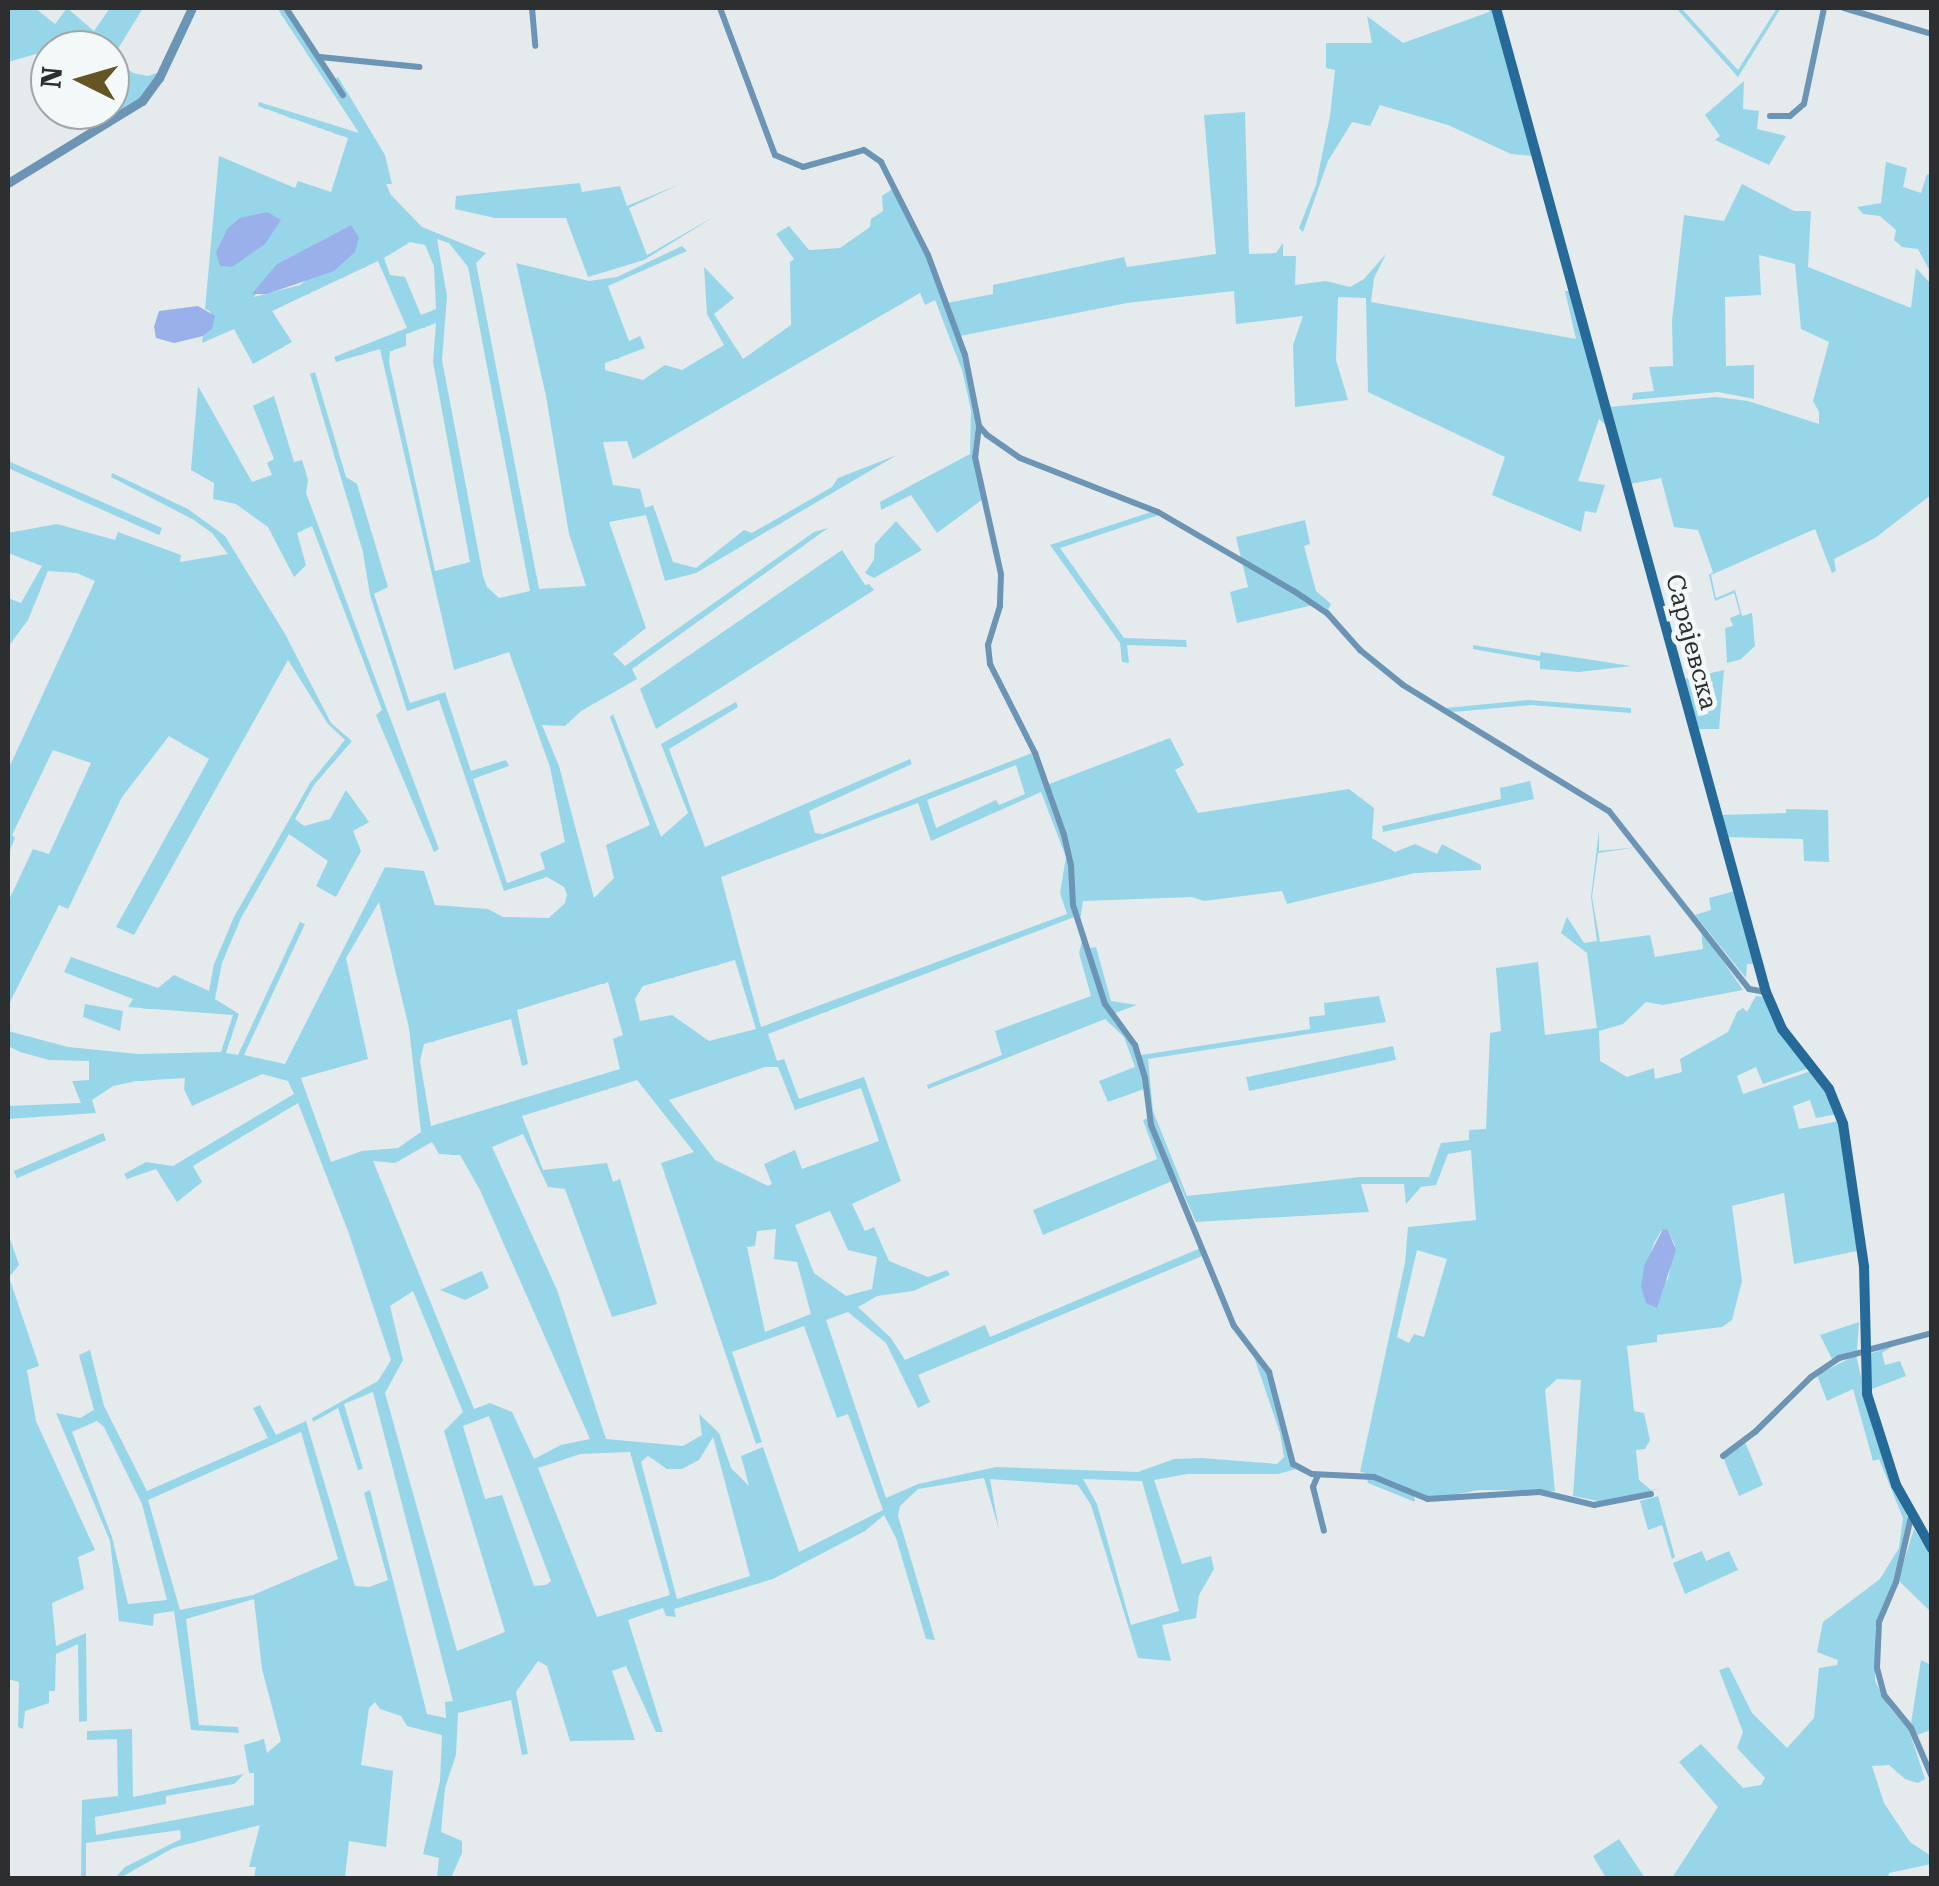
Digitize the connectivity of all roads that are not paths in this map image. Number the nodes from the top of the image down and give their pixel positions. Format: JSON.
{"nodes":[{"id":1,"x":192,"y":8,"type":"edge"},
{"id":2,"x":286,"y":8,"type":"edge"},
{"id":3,"x":532,"y":8,"type":"edge"},
{"id":4,"x":720,"y":8,"type":"edge"},
{"id":5,"x":1496,"y":8,"type":"edge"},
{"id":6,"x":1824,"y":8,"type":"edge"},
{"id":7,"x":1844,"y":8,"type":"edge"},
{"id":8,"x":1932,"y":34,"type":"edge"},
{"id":9,"x":535,"y":46,"type":"dead end"},
{"id":10,"x":319,"y":57,"type":"junction"},
{"id":11,"x":420,"y":67,"type":"dead end"},
{"id":12,"x":343,"y":95,"type":"dead end"},
{"id":13,"x":1770,"y":116,"type":"dead end"},
{"id":14,"x":8,"y":183,"type":"edge"},
{"id":15,"x":979,"y":426,"type":"junction"},
{"id":16,"x":1766,"y":992,"type":"junction"},
{"id":17,"x":1932,"y":1333,"type":"edge"},
{"id":18,"x":1862,"y":1351,"type":"junction"},
{"id":19,"x":1723,"y":1456,"type":"dead end"},
{"id":20,"x":1321,"y":1473,"type":"junction"},
{"id":21,"x":1651,"y":1494,"type":"dead end"},
{"id":22,"x":1911,"y":1517,"type":"junction"},
{"id":23,"x":1324,"y":1531,"type":"dead end"},
{"id":24,"x":1932,"y":1550,"type":"edge"},
{"id":25,"x":1932,"y":1776,"type":"edge"}],
"edges":[{"from":1,"to":14,"type":"street"},
{"from":2,"to":10,"type":"street"},
{"from":3,"to":9,"type":"street"},
{"from":4,"to":15,"type":"street"},
{"from":5,"to":16,"type":"main road","name":"Сарајевска"},
{"from":6,"to":13,"type":"street"},
{"from":7,"to":8,"type":"street"},
{"from":10,"to":11,"type":"street"},
{"from":10,"to":12,"type":"street"},
{"from":15,"to":16,"type":"street"},
{"from":15,"to":20,"type":"street"},
{"from":16,"to":18,"type":"main road","name":"Сарајевска"},
{"from":17,"to":18,"type":"street"},
{"from":18,"to":19,"type":"street"},
{"from":18,"to":22,"type":"main road","name":"Сарајевска"},
{"from":20,"to":21,"type":"street"},
{"from":20,"to":23,"type":"street"},
{"from":22,"to":24,"type":"main road","name":"Сарајевска"},
{"from":22,"to":25,"type":"street"}]}
